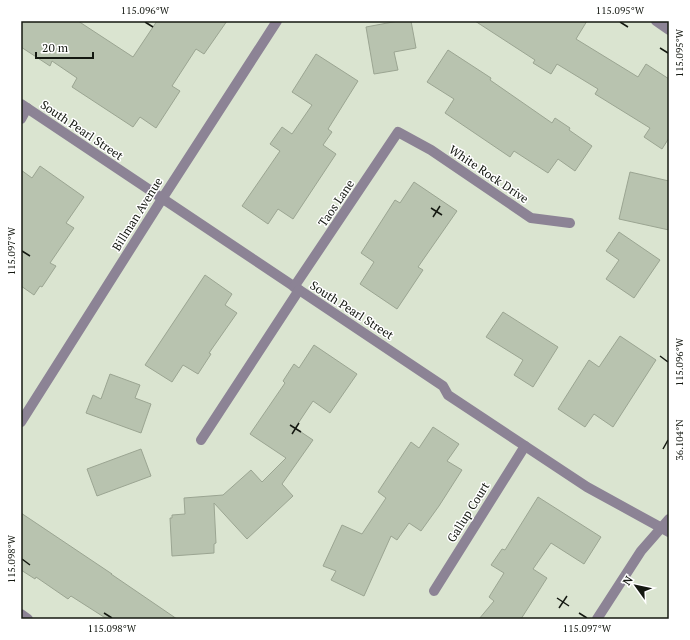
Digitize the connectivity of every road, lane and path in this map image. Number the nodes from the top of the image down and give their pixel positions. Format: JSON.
{"nodes":[{"id":1,"x":277,"y":21,"type":"edge"},
{"id":2,"x":656,"y":21,"type":"edge"},
{"id":3,"x":669,"y":30,"type":"edge"},
{"id":4,"x":24,"y":106,"type":"edge"},
{"id":5,"x":21,"y":119,"type":"edge"},
{"id":6,"x":398,"y":132,"type":"joint"},
{"id":7,"x":162,"y":199,"type":"junction"},
{"id":8,"x":570,"y":223,"type":"dead end"},
{"id":9,"x":297,"y":289,"type":"junction"},
{"id":10,"x":21,"y":422,"type":"edge"},
{"id":11,"x":201,"y":440,"type":"dead end"},
{"id":12,"x":525,"y":446,"type":"junction"},
{"id":13,"x":669,"y":519,"type":"edge"},
{"id":14,"x":665,"y":530,"type":"edge"},
{"id":15,"x":434,"y":591,"type":"dead end"},
{"id":16,"x":21,"y":614,"type":"edge"},
{"id":17,"x":28,"y":619,"type":"edge"},
{"id":18,"x":597,"y":619,"type":"edge"}],
"edges":[{"from":1,"to":7,"type":"street","name":"Billman Avenue"},
{"from":2,"to":3,"type":"street"},
{"from":4,"to":5,"type":"street"},
{"from":4,"to":7,"type":"street","name":"South Pearl Street"},
{"from":6,"to":8,"type":"street","name":"White Rock Drive"},
{"from":6,"to":9,"type":"street","name":"Taos Lane"},
{"from":7,"to":9,"type":"street","name":"South Pearl Street"},
{"from":7,"to":10,"type":"street","name":"Billman Avenue"},
{"from":9,"to":11,"type":"street","name":"Taos Lane"},
{"from":9,"to":12,"type":"street","name":"South Pearl Street"},
{"from":12,"to":14,"type":"street","name":"South Pearl Street"},
{"from":12,"to":15,"type":"street","name":"Gallup Court"},
{"from":13,"to":14,"type":"street"},
{"from":14,"to":18,"type":"street"},
{"from":16,"to":17,"type":"street"}]}
